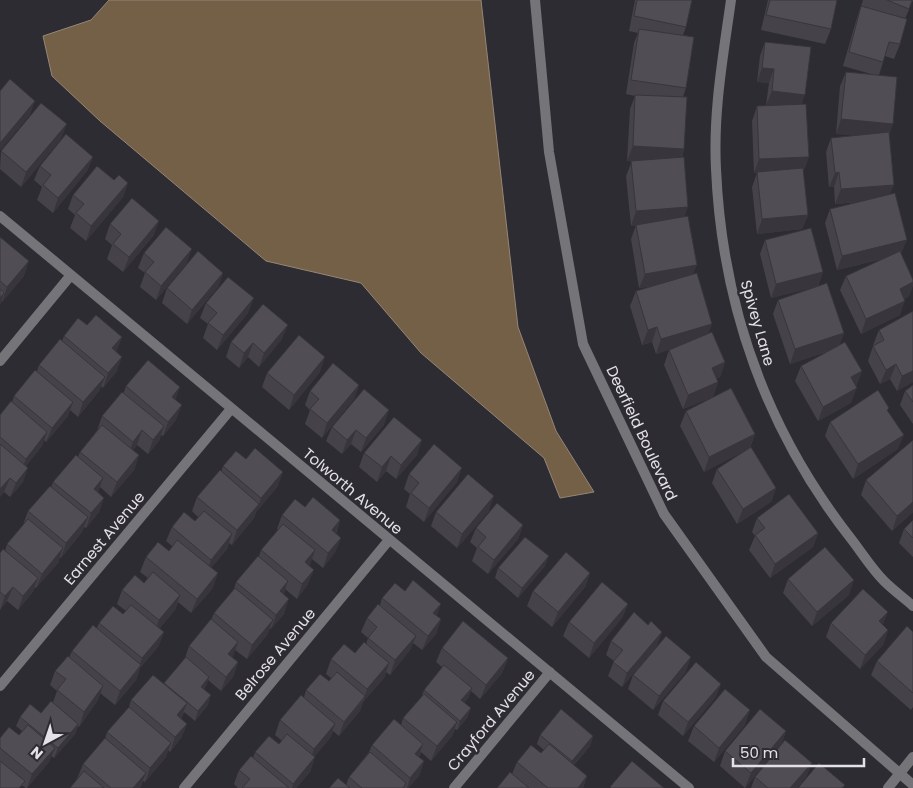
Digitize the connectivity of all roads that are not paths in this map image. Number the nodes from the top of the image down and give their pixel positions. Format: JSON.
{"nodes":[{"id":1,"x":535,"y":0,"type":"edge"},
{"id":2,"x":731,"y":0,"type":"edge"},
{"id":3,"x":0,"y":216,"type":"edge"},
{"id":4,"x":71,"y":275,"type":"junction"},
{"id":5,"x":0,"y":361,"type":"edge"},
{"id":6,"x":231,"y":409,"type":"junction"},
{"id":7,"x":389,"y":540,"type":"junction"},
{"id":8,"x":913,"y":606,"type":"edge"},
{"id":9,"x":550,"y":672,"type":"junction"},
{"id":10,"x":0,"y":686,"type":"edge"},
{"id":11,"x":913,"y":757,"type":"edge"},
{"id":12,"x":899,"y":774,"type":"junction"},
{"id":13,"x":913,"y":786,"type":"edge"},
{"id":14,"x":184,"y":788,"type":"edge"},
{"id":15,"x":454,"y":788,"type":"edge"},
{"id":16,"x":689,"y":788,"type":"edge"},
{"id":17,"x":888,"y":788,"type":"edge"}],
"edges":[{"from":1,"to":12,"type":"street","name":"Deerfield Boulevard"},
{"from":2,"to":8,"type":"street","name":"Spivey Lane"},
{"from":3,"to":4,"type":"street","name":"Tolworth Avenue"},
{"from":4,"to":5,"type":"street"},
{"from":4,"to":6,"type":"street","name":"Tolworth Avenue"},
{"from":6,"to":7,"type":"street","name":"Tolworth Avenue"},
{"from":6,"to":10,"type":"street","name":"Earnest Avenue"},
{"from":7,"to":9,"type":"street","name":"Tolworth Avenue"},
{"from":7,"to":14,"type":"street","name":"Belrose Avenue"},
{"from":9,"to":15,"type":"street","name":"Crayford Avenue"},
{"from":9,"to":16,"type":"street","name":"Tolworth Avenue"},
{"from":11,"to":12,"type":"street"},
{"from":12,"to":13,"type":"street","name":"Deerfield Boulevard"},
{"from":12,"to":17,"type":"street"}]}
